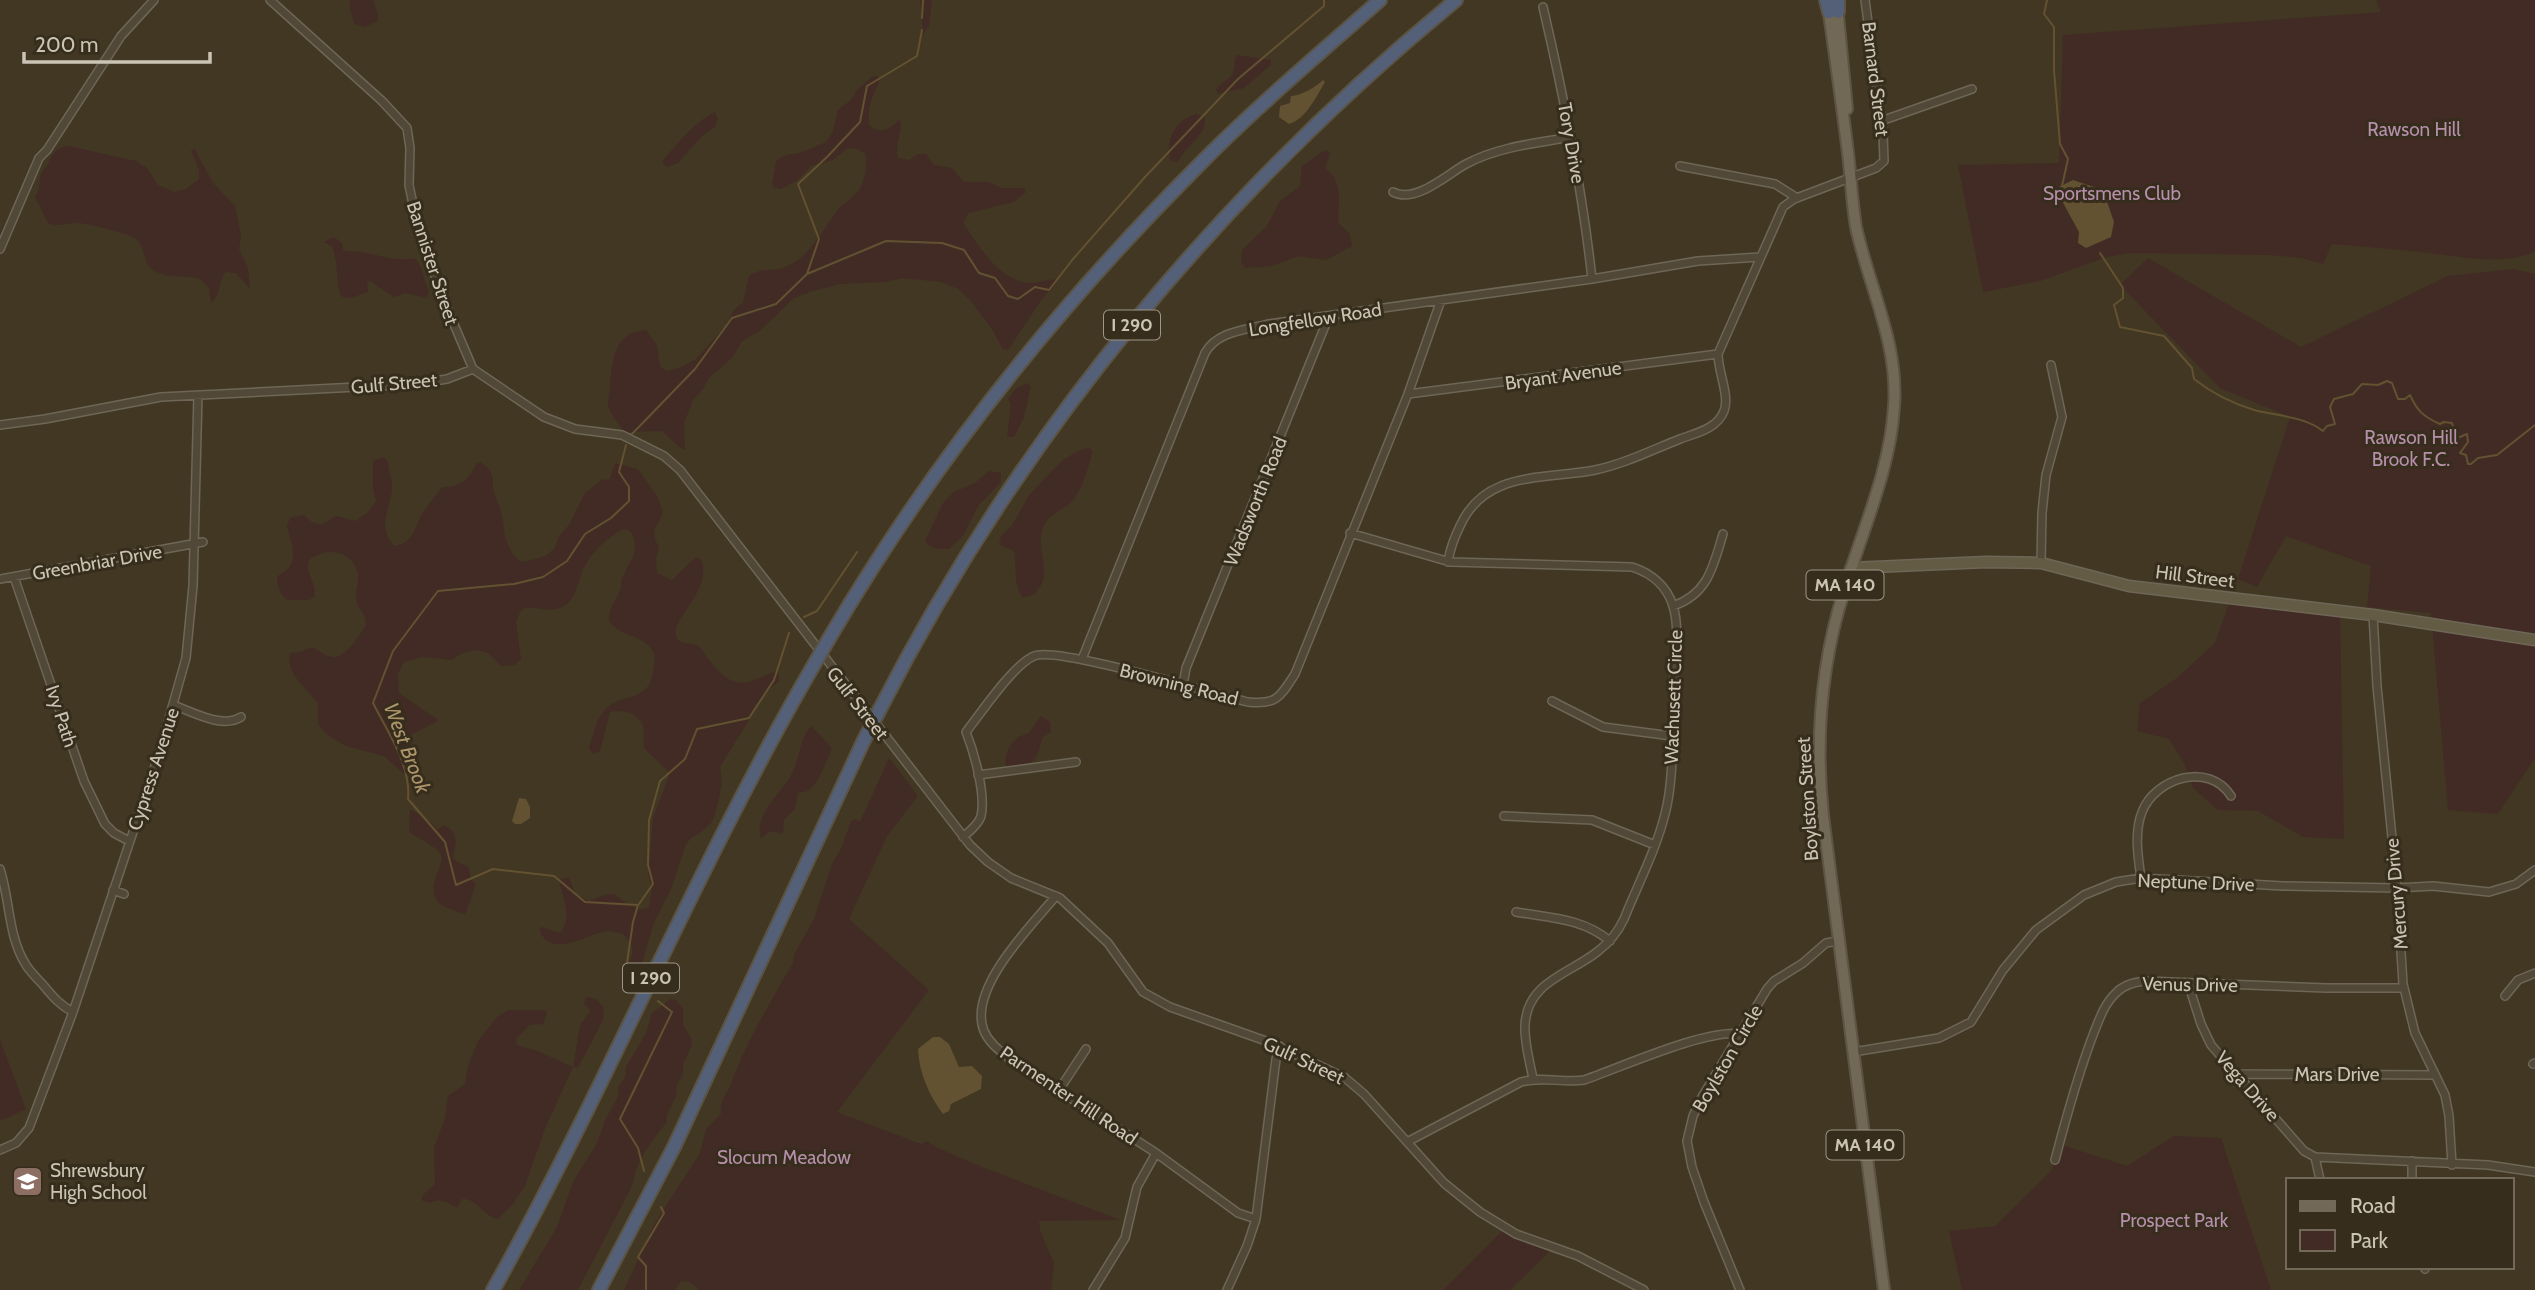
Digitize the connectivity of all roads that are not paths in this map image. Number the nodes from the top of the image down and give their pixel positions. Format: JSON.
{"nodes":[{"id":1,"x":154,"y":0,"type":"edge"},
{"id":2,"x":270,"y":0,"type":"edge"},
{"id":3,"x":1380,"y":0,"type":"edge"},
{"id":4,"x":1456,"y":0,"type":"edge"},
{"id":5,"x":1466,"y":0,"type":"edge"},
{"id":6,"x":1866,"y":0,"type":"edge"},
{"id":7,"x":1832,"y":4,"type":"edge"},
{"id":8,"x":1543,"y":7,"type":"dead end"},
{"id":9,"x":1425,"y":26,"type":"junction"},
{"id":10,"x":1972,"y":89,"type":"dead end"},
{"id":11,"x":1881,"y":121,"type":"junction"},
{"id":12,"x":1571,"y":137,"type":"junction"},
{"id":13,"x":1680,"y":166,"type":"dead end"},
{"id":14,"x":1850,"y":179,"type":"junction"},
{"id":15,"x":1393,"y":192,"type":"dead end"},
{"id":16,"x":1797,"y":198,"type":"junction"},
{"id":17,"x":0,"y":249,"type":"edge"},
{"id":18,"x":1760,"y":257,"type":"junction"},
{"id":19,"x":1592,"y":279,"type":"junction"},
{"id":20,"x":1441,"y":300,"type":"junction"},
{"id":21,"x":1329,"y":316,"type":"junction"},
{"id":22,"x":1718,"y":354,"type":"junction"},
{"id":23,"x":2051,"y":365,"type":"dead end"},
{"id":24,"x":473,"y":369,"type":"junction"},
{"id":25,"x":1408,"y":394,"type":"junction"},
{"id":26,"x":198,"y":395,"type":"junction"},
{"id":27,"x":0,"y":425,"type":"edge"},
{"id":28,"x":1350,"y":533,"type":"junction"},
{"id":29,"x":1723,"y":534,"type":"dead end"},
{"id":30,"x":199,"y":543,"type":"junction"},
{"id":31,"x":1448,"y":562,"type":"junction"},
{"id":32,"x":2041,"y":563,"type":"junction"},
{"id":33,"x":1851,"y":568,"type":"junction"},
{"id":34,"x":14,"y":577,"type":"junction"},
{"id":35,"x":0,"y":579,"type":"edge"},
{"id":36,"x":1673,"y":607,"type":"junction"},
{"id":37,"x":2373,"y":615,"type":"junction"},
{"id":38,"x":2535,"y":640,"type":"edge"},
{"id":39,"x":1082,"y":659,"type":"junction"},
{"id":40,"x":1183,"y":685,"type":"junction"},
{"id":41,"x":1552,"y":701,"type":"dead end"},
{"id":42,"x":173,"y":705,"type":"junction"},
{"id":43,"x":241,"y":717,"type":"dead end"},
{"id":44,"x":1672,"y":736,"type":"junction"},
{"id":45,"x":1076,"y":762,"type":"dead end"},
{"id":46,"x":978,"y":775,"type":"junction"},
{"id":47,"x":2231,"y":796,"type":"dead end"},
{"id":48,"x":1504,"y":816,"type":"dead end"},
{"id":49,"x":962,"y":837,"type":"junction"},
{"id":50,"x":129,"y":841,"type":"junction"},
{"id":51,"x":1655,"y":845,"type":"junction"},
{"id":52,"x":0,"y":869,"type":"edge"},
{"id":53,"x":2535,"y":870,"type":"edge"},
{"id":54,"x":2141,"y":878,"type":"junction"},
{"id":55,"x":2396,"y":888,"type":"junction"},
{"id":56,"x":113,"y":890,"type":"junction"},
{"id":57,"x":124,"y":894,"type":"dead end"},
{"id":58,"x":1056,"y":896,"type":"junction"},
{"id":59,"x":1516,"y":912,"type":"dead end"},
{"id":60,"x":1610,"y":941,"type":"junction"},
{"id":61,"x":1838,"y":941,"type":"junction"},
{"id":62,"x":2535,"y":973,"type":"edge"},
{"id":63,"x":2188,"y":983,"type":"junction"},
{"id":64,"x":2404,"y":988,"type":"junction"},
{"id":65,"x":2505,"y":996,"type":"dead end"},
{"id":66,"x":73,"y":1012,"type":"junction"},
{"id":67,"x":1741,"y":1034,"type":"junction"},
{"id":68,"x":1280,"y":1046,"type":"junction"},
{"id":69,"x":1086,"y":1049,"type":"dead end"},
{"id":70,"x":1853,"y":1052,"type":"junction"},
{"id":71,"x":2238,"y":1074,"type":"junction"},
{"id":72,"x":2435,"y":1075,"type":"junction"},
{"id":73,"x":1534,"y":1079,"type":"junction"},
{"id":74,"x":1059,"y":1090,"type":"junction"},
{"id":75,"x":1407,"y":1142,"type":"junction"},
{"id":76,"x":0,"y":1150,"type":"edge"},
{"id":77,"x":1156,"y":1153,"type":"junction"},
{"id":78,"x":2315,"y":1157,"type":"junction"},
{"id":79,"x":2055,"y":1160,"type":"dead end"},
{"id":80,"x":2412,"y":1161,"type":"junction"},
{"id":81,"x":2452,"y":1165,"type":"junction"},
{"id":82,"x":2535,"y":1172,"type":"edge"},
{"id":83,"x":2320,"y":1178,"type":"edge"},
{"id":84,"x":2412,"y":1178,"type":"edge"},
{"id":85,"x":1256,"y":1219,"type":"junction"},
{"id":86,"x":493,"y":1290,"type":"edge"},
{"id":87,"x":599,"y":1290,"type":"edge"},
{"id":88,"x":1093,"y":1290,"type":"edge"},
{"id":89,"x":1227,"y":1290,"type":"edge"},
{"id":90,"x":1644,"y":1290,"type":"edge"},
{"id":91,"x":1740,"y":1290,"type":"edge"},
{"id":92,"x":1884,"y":1290,"type":"edge"}],
"edges":[{"from":1,"to":17,"type":"street"},
{"from":2,"to":24,"type":"street","name":"Bannister Street"},
{"from":3,"to":86,"type":"highway","number":"I 290","bridge":true},
{"from":4,"to":9,"type":"highway","number":"I 290"},
{"from":5,"to":9,"type":"highway"},
{"from":6,"to":11,"type":"street","name":"Barnard Street"},
{"from":7,"to":14,"type":"main road","name":"Boylston Street","number":"MA 140"},
{"from":8,"to":12,"type":"street","name":"Tory Drive"},
{"from":9,"to":87,"type":"highway","number":"I 290","bridge":true},
{"from":10,"to":11,"type":"street"},
{"from":11,"to":14,"type":"street","name":"Barnard Street"},
{"from":12,"to":15,"type":"street"},
{"from":12,"to":19,"type":"street","name":"Tory Drive"},
{"from":13,"to":16,"type":"street"},
{"from":14,"to":16,"type":"street"},
{"from":14,"to":33,"type":"main road","name":"Boylston Street","number":"MA 140"},
{"from":16,"to":18,"type":"street"},
{"from":18,"to":19,"type":"street","name":"Longfellow Road"},
{"from":18,"to":22,"type":"street"},
{"from":19,"to":20,"type":"street","name":"Longfellow Road"},
{"from":20,"to":21,"type":"street","name":"Longfellow Road"},
{"from":20,"to":25,"type":"street","name":"Browning Road"},
{"from":21,"to":39,"type":"street","name":"Longfellow Road"},
{"from":21,"to":40,"type":"street","name":"Wadsworth Road"},
{"from":22,"to":25,"type":"street","name":"Bryant Avenue"},
{"from":22,"to":31,"type":"street"},
{"from":23,"to":32,"type":"street"},
{"from":24,"to":26,"type":"street","name":"Gulf Street"},
{"from":24,"to":49,"type":"street","name":"Gulf Street"},
{"from":25,"to":28,"type":"street","name":"Browning Road"},
{"from":26,"to":27,"type":"street","name":"Gulf Street"},
{"from":26,"to":30,"type":"street","name":"Cypress Avenue"},
{"from":28,"to":31,"type":"street","name":"Wachusett Circle"},
{"from":28,"to":40,"type":"street","name":"Browning Road"},
{"from":29,"to":36,"type":"street"},
{"from":30,"to":34,"type":"street","name":"Greenbriar Drive"},
{"from":30,"to":42,"type":"street","name":"Cypress Avenue"},
{"from":31,"to":36,"type":"street","name":"Wachusett Circle"},
{"from":32,"to":33,"type":"street","name":"Hill Street"},
{"from":32,"to":37,"type":"street","name":"Hill Street"},
{"from":33,"to":61,"type":"main road","name":"Boylston Street","number":"MA 140"},
{"from":34,"to":35,"type":"street","name":"Greenbriar Drive"},
{"from":34,"to":50,"type":"street","name":"Ivy Path"},
{"from":36,"to":44,"type":"street","name":"Wachusett Circle"},
{"from":37,"to":38,"type":"street","name":"Hill Street"},
{"from":37,"to":55,"type":"street","name":"Mercury Drive"},
{"from":39,"to":40,"type":"street","name":"Browning Road"},
{"from":39,"to":46,"type":"street","name":"Browning Road"},
{"from":41,"to":44,"type":"street"},
{"from":42,"to":43,"type":"street"},
{"from":42,"to":50,"type":"street","name":"Cypress Avenue"},
{"from":44,"to":51,"type":"street","name":"Wachusett Circle"},
{"from":45,"to":46,"type":"street"},
{"from":46,"to":49,"type":"street","name":"Browning Road"},
{"from":47,"to":54,"type":"street"},
{"from":48,"to":51,"type":"street"},
{"from":49,"to":58,"type":"street","name":"Gulf Street"},
{"from":50,"to":56,"type":"street","name":"Cypress Avenue"},
{"from":51,"to":60,"type":"street","name":"Wachusett Circle"},
{"from":52,"to":66,"type":"street"},
{"from":53,"to":55,"type":"street","name":"Neptune Drive"},
{"from":54,"to":55,"type":"street","name":"Neptune Drive"},
{"from":54,"to":70,"type":"street","name":"Neptune Drive"},
{"from":55,"to":64,"type":"street","name":"Mercury Drive"},
{"from":56,"to":57,"type":"street"},
{"from":56,"to":66,"type":"street","name":"Cypress Avenue"},
{"from":58,"to":68,"type":"street","name":"Gulf Street"},
{"from":58,"to":74,"type":"street","name":"Parmenter Hill Road"},
{"from":59,"to":60,"type":"street"},
{"from":60,"to":73,"type":"street","name":"Wachusett Circle"},
{"from":61,"to":67,"type":"street","name":"Boylston Circle"},
{"from":61,"to":70,"type":"main road","name":"Boylston Street","number":"MA 140"},
{"from":62,"to":65,"type":"street"},
{"from":63,"to":64,"type":"street","name":"Venus Drive"},
{"from":63,"to":71,"type":"street","name":"Vega Drive"},
{"from":63,"to":79,"type":"street","name":"Venus Drive"},
{"from":64,"to":72,"type":"street","name":"Mercury Drive"},
{"from":66,"to":76,"type":"street","name":"Cypress Avenue"},
{"from":67,"to":73,"type":"street"},
{"from":67,"to":91,"type":"street","name":"Boylston Circle"},
{"from":68,"to":75,"type":"street","name":"Gulf Street"},
{"from":68,"to":85,"type":"street"},
{"from":69,"to":74,"type":"street"},
{"from":70,"to":92,"type":"main road","name":"Boylston Street","number":"MA 140"},
{"from":71,"to":72,"type":"street","name":"Mars Drive"},
{"from":71,"to":78,"type":"street","name":"Vega Drive"},
{"from":72,"to":81,"type":"street","name":"Mercury Drive"},
{"from":73,"to":75,"type":"street"},
{"from":74,"to":77,"type":"street","name":"Parmenter Hill Road"},
{"from":75,"to":90,"type":"street","name":"Gulf Street"},
{"from":77,"to":85,"type":"street","name":"Parmenter Hill Road"},
{"from":77,"to":88,"type":"street"},
{"from":78,"to":80,"type":"street"},
{"from":78,"to":83,"type":"street"},
{"from":80,"to":81,"type":"street"},
{"from":80,"to":84,"type":"street"},
{"from":81,"to":82,"type":"street"},
{"from":85,"to":89,"type":"street"}]}
